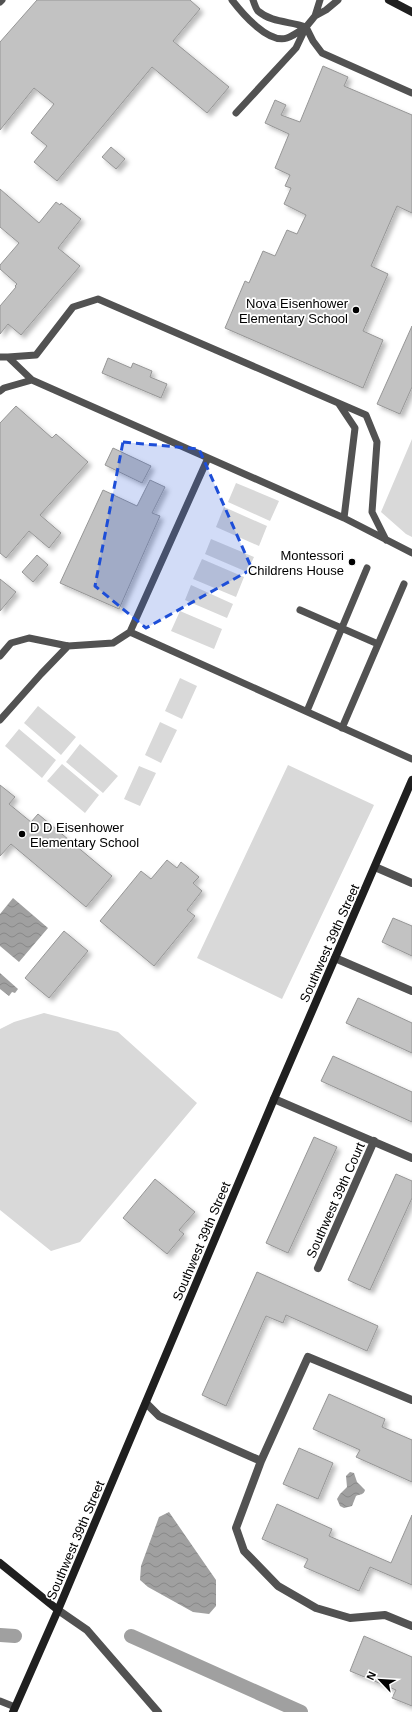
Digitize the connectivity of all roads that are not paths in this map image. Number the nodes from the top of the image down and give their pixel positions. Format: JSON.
{"nodes":[{"id":1,"x":2,"y":0,"type":"edge"},
{"id":2,"x":232,"y":0,"type":"edge"},
{"id":3,"x":252,"y":0,"type":"edge"},
{"id":4,"x":320,"y":0,"type":"edge"},
{"id":5,"x":338,"y":0,"type":"edge"},
{"id":6,"x":389,"y":0,"type":"edge"},
{"id":7,"x":0,"y":2,"type":"edge"},
{"id":8,"x":412,"y":12,"type":"edge"},
{"id":9,"x":315,"y":16,"type":"junction"},
{"id":10,"x":306,"y":27,"type":"junction"},
{"id":11,"x":412,"y":93,"type":"edge"},
{"id":12,"x":236,"y":113,"type":"dead end"},
{"id":13,"x":0,"y":357,"type":"edge"},
{"id":14,"x":8,"y":357,"type":"junction"},
{"id":15,"x":32,"y":380,"type":"junction"},
{"id":16,"x":0,"y":391,"type":"edge"},
{"id":17,"x":338,"y":403,"type":"junction"},
{"id":18,"x":208,"y":458,"type":"junction"},
{"id":19,"x":344,"y":518,"type":"junction"},
{"id":20,"x":386,"y":540,"type":"junction"},
{"id":21,"x":412,"y":553,"type":"edge"},
{"id":22,"x":367,"y":568,"type":"dead end"},
{"id":23,"x":404,"y":584,"type":"dead end"},
{"id":24,"x":300,"y":610,"type":"dead end"},
{"id":25,"x":342,"y":628,"type":"junction"},
{"id":26,"x":130,"y":632,"type":"junction"},
{"id":27,"x":378,"y":644,"type":"junction"},
{"id":28,"x":68,"y":646,"type":"junction"},
{"id":29,"x":0,"y":656,"type":"edge"},
{"id":30,"x":307,"y":711,"type":"junction"},
{"id":31,"x":0,"y":720,"type":"edge"},
{"id":32,"x":342,"y":728,"type":"junction"},
{"id":33,"x":412,"y":759,"type":"edge"},
{"id":34,"x":412,"y":780,"type":"edge"},
{"id":35,"x":375,"y":867,"type":"junction"},
{"id":36,"x":412,"y":883,"type":"edge"},
{"id":37,"x":335,"y":958,"type":"junction"},
{"id":38,"x":412,"y":991,"type":"edge"},
{"id":39,"x":274,"y":1099,"type":"junction"},
{"id":40,"x":374,"y":1141,"type":"junction"},
{"id":41,"x":412,"y":1158,"type":"edge"},
{"id":42,"x":318,"y":1268,"type":"dead end"},
{"id":43,"x":412,"y":1400,"type":"edge"},
{"id":44,"x":146,"y":1403,"type":"junction"},
{"id":45,"x":261,"y":1461,"type":"junction"},
{"id":46,"x":0,"y":1563,"type":"edge"},
{"id":47,"x":58,"y":1610,"type":"junction"},
{"id":48,"x":412,"y":1626,"type":"edge"},
{"id":49,"x":0,"y":1701,"type":"edge"},
{"id":50,"x":14,"y":1710,"type":"edge"},
{"id":51,"x":158,"y":1712,"type":"edge"}],
"edges":[{"from":1,"to":7,"type":"lane"},
{"from":2,"to":10,"type":"lane"},
{"from":3,"to":10,"type":"lane"},
{"from":4,"to":9,"type":"lane"},
{"from":5,"to":9,"type":"lane"},
{"from":6,"to":8,"type":"street"},
{"from":9,"to":10,"type":"lane"},
{"from":10,"to":11,"type":"lane"},
{"from":10,"to":12,"type":"lane"},
{"from":13,"to":14,"type":"lane"},
{"from":14,"to":15,"type":"lane"},
{"from":14,"to":17,"type":"lane"},
{"from":15,"to":16,"type":"lane"},
{"from":15,"to":18,"type":"lane"},
{"from":17,"to":19,"type":"lane"},
{"from":17,"to":20,"type":"lane"},
{"from":18,"to":19,"type":"lane"},
{"from":18,"to":26,"type":"lane"},
{"from":19,"to":20,"type":"lane"},
{"from":20,"to":21,"type":"lane"},
{"from":22,"to":25,"type":"lane"},
{"from":23,"to":27,"type":"lane"},
{"from":24,"to":25,"type":"lane"},
{"from":25,"to":27,"type":"lane"},
{"from":25,"to":30,"type":"lane"},
{"from":26,"to":28,"type":"lane"},
{"from":26,"to":30,"type":"lane"},
{"from":27,"to":32,"type":"lane"},
{"from":28,"to":29,"type":"lane"},
{"from":28,"to":31,"type":"lane"},
{"from":30,"to":32,"type":"lane"},
{"from":32,"to":33,"type":"lane"},
{"from":34,"to":35,"type":"street","name":"Southwest 39th Street"},
{"from":35,"to":36,"type":"street"},
{"from":35,"to":37,"type":"street","name":"Southwest 39th Street"},
{"from":37,"to":38,"type":"street"},
{"from":37,"to":39,"type":"street","name":"Southwest 39th Street"},
{"from":39,"to":40,"type":"street"},
{"from":39,"to":44,"type":"street","name":"Southwest 39th Street"},
{"from":40,"to":41,"type":"street"},
{"from":40,"to":42,"type":"street","name":"Southwest 39th Court"},
{"from":43,"to":45,"type":"street"},
{"from":44,"to":45,"type":"street"},
{"from":44,"to":47,"type":"street","name":"Southwest 39th Street"},
{"from":45,"to":48,"type":"street"},
{"from":46,"to":47,"type":"street"},
{"from":47,"to":50,"type":"street","name":"Southwest 39th Street"},
{"from":47,"to":51,"type":"street"},
{"from":49,"to":50,"type":"lane"}]}
